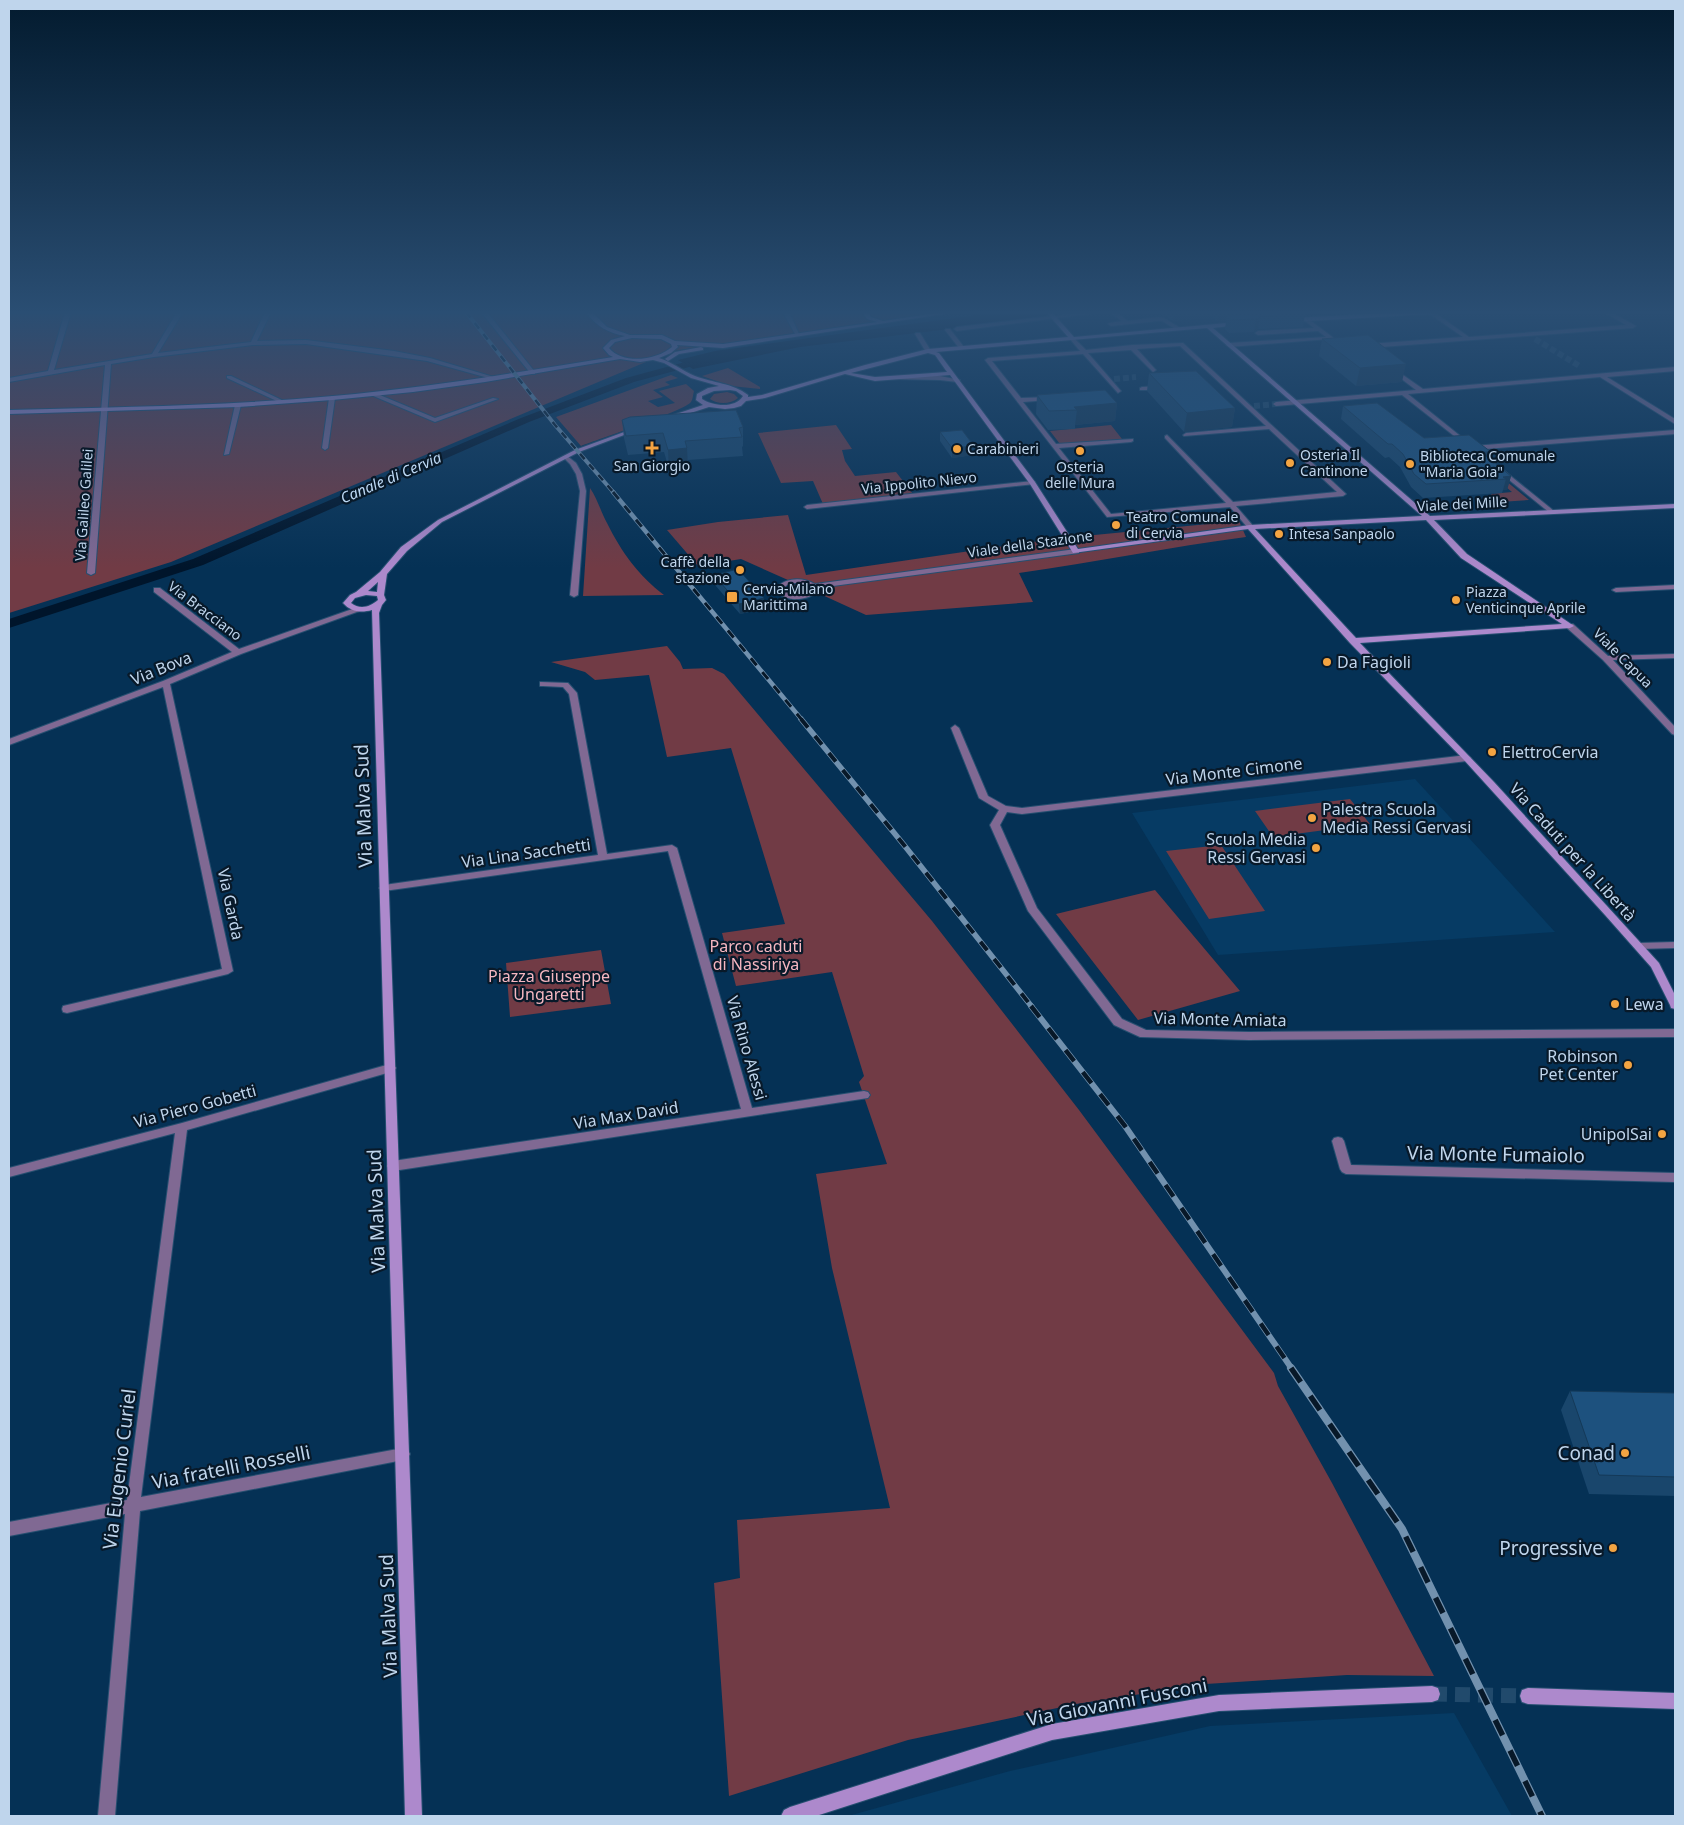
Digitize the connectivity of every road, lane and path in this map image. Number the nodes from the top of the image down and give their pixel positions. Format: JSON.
{"nodes":[{"id":1,"x":105,"y":397,"type":"edge"},
{"id":2,"x":273,"y":397,"type":"edge"},
{"id":3,"x":341,"y":397,"type":"edge"},
{"id":4,"x":381,"y":397,"type":"edge"},
{"id":5,"x":743,"y":397,"type":"edge"},
{"id":6,"x":970,"y":397,"type":"edge"},
{"id":7,"x":1017,"y":397,"type":"edge"},
{"id":8,"x":1054,"y":397,"type":"edge"},
{"id":9,"x":1242,"y":397,"type":"edge"},
{"id":10,"x":1289,"y":397,"type":"edge"},
{"id":11,"x":1353,"y":397,"type":"edge"},
{"id":12,"x":1408,"y":397,"type":"edge"},
{"id":13,"x":1633,"y":397,"type":"edge"},
{"id":14,"x":332,"y":398,"type":"junction"},
{"id":15,"x":495,"y":399,"type":"dead end"},
{"id":16,"x":699,"y":400,"type":"joint"},
{"id":17,"x":1019,"y":400,"type":"junction"},
{"id":18,"x":283,"y":402,"type":"junction"},
{"id":19,"x":1295,"y":402,"type":"junction"},
{"id":20,"x":1276,"y":404,"type":"tunnel mouth"},
{"id":21,"x":709,"y":405,"type":"junction"},
{"id":22,"x":238,"y":406,"type":"junction"},
{"id":23,"x":104,"y":408,"type":"junction"},
{"id":24,"x":689,"y":410,"type":"junction"},
{"id":25,"x":9,"y":414,"type":"edge"},
{"id":26,"x":663,"y":420,"type":"edge"},
{"id":27,"x":1675,"y":422,"type":"edge"},
{"id":28,"x":645,"y":426,"type":"edge"},
{"id":29,"x":1272,"y":428,"type":"junction"},
{"id":30,"x":1675,"y":432,"type":"edge"},
{"id":31,"x":1186,"y":435,"type":"dead end"},
{"id":32,"x":1167,"y":437,"type":"dead end"},
{"id":33,"x":1131,"y":440,"type":"dead end"},
{"id":34,"x":1056,"y":446,"type":"junction"},
{"id":35,"x":325,"y":448,"type":"dead end"},
{"id":36,"x":1473,"y":448,"type":"junction"},
{"id":37,"x":226,"y":454,"type":"dead end"},
{"id":38,"x":1481,"y":455,"type":"edge"},
{"id":39,"x":566,"y":457,"type":"junction"},
{"id":40,"x":1496,"y":467,"type":"edge"},
{"id":41,"x":1033,"y":483,"type":"junction"},
{"id":42,"x":1232,"y":505,"type":"junction"},
{"id":43,"x":1675,"y":506,"type":"edge"},
{"id":44,"x":808,"y":507,"type":"dead end"},
{"id":45,"x":1552,"y":512,"type":"junction"},
{"id":46,"x":1428,"y":518,"type":"junction"},
{"id":47,"x":1250,"y":527,"type":"junction"},
{"id":48,"x":1076,"y":551,"type":"junction"},
{"id":49,"x":91,"y":573,"type":"dead end"},
{"id":50,"x":383,"y":574,"type":"junction"},
{"id":51,"x":814,"y":586,"type":"dead end"},
{"id":52,"x":1675,"y":587,"type":"edge"},
{"id":53,"x":157,"y":590,"type":"dead end"},
{"id":54,"x":1616,"y":590,"type":"dead end"},
{"id":55,"x":359,"y":594,"type":"junction"},
{"id":56,"x":574,"y":594,"type":"dead end"},
{"id":57,"x":379,"y":600,"type":"junction"},
{"id":58,"x":347,"y":601,"type":"junction"},
{"id":59,"x":361,"y":609,"type":"junction"},
{"id":60,"x":324,"y":621,"type":"junction"},
{"id":61,"x":1570,"y":626,"type":"junction"},
{"id":62,"x":1353,"y":641,"type":"junction"},
{"id":63,"x":238,"y":652,"type":"junction"},
{"id":64,"x":1675,"y":656,"type":"edge"},
{"id":65,"x":1606,"y":658,"type":"junction"},
{"id":66,"x":166,"y":683,"type":"junction"},
{"id":67,"x":543,"y":684,"type":"dead end"},
{"id":68,"x":955,"y":728,"type":"dead end"},
{"id":69,"x":1675,"y":732,"type":"edge"},
{"id":70,"x":9,"y":742,"type":"edge"},
{"id":71,"x":1467,"y":758,"type":"junction"},
{"id":72,"x":1004,"y":809,"type":"junction"},
{"id":73,"x":672,"y":848,"type":"joint"},
{"id":74,"x":603,"y":858,"type":"junction"},
{"id":75,"x":384,"y":888,"type":"junction"},
{"id":76,"x":1675,"y":945,"type":"edge"},
{"id":77,"x":1638,"y":946,"type":"junction"},
{"id":78,"x":1675,"y":1005,"type":"edge"},
{"id":79,"x":67,"y":1009,"type":"dead end"},
{"id":80,"x":1675,"y":1033,"type":"edge"},
{"id":81,"x":390,"y":1068,"type":"junction"},
{"id":82,"x":864,"y":1095,"type":"dead end"},
{"id":83,"x":748,"y":1113,"type":"junction"},
{"id":84,"x":182,"y":1127,"type":"junction"},
{"id":85,"x":1338,"y":1141,"type":"dead end"},
{"id":86,"x":393,"y":1166,"type":"junction"},
{"id":87,"x":9,"y":1172,"type":"edge"},
{"id":88,"x":1675,"y":1178,"type":"edge"},
{"id":89,"x":403,"y":1454,"type":"junction"},
{"id":90,"x":133,"y":1506,"type":"junction"},
{"id":91,"x":9,"y":1529,"type":"edge"},
{"id":92,"x":1432,"y":1694,"type":"tunnel mouth"},
{"id":93,"x":1528,"y":1696,"type":"tunnel mouth"},
{"id":94,"x":1675,"y":1701,"type":"edge"},
{"id":95,"x":106,"y":1816,"type":"edge"},
{"id":96,"x":413,"y":1816,"type":"edge"},
{"id":97,"x":790,"y":1816,"type":"edge"}],
"edges":[{"from":1,"to":23,"type":"street","name":"Via Galileo Galilei"},
{"from":2,"to":18,"type":"street"},
{"from":3,"to":14,"type":"street"},
{"from":4,"to":15,"type":"street"},
{"from":5,"to":21,"type":"street"},
{"from":6,"to":41,"type":"street"},
{"from":7,"to":17,"type":"street"},
{"from":8,"to":17,"type":"street"},
{"from":9,"to":29,"type":"street"},
{"from":10,"to":19,"type":"street","name":"Viale Capua"},
{"from":11,"to":19,"type":"street"},
{"from":12,"to":36,"type":"street"},
{"from":13,"to":27,"type":"street"},
{"from":14,"to":18,"type":"street"},
{"from":14,"to":35,"type":"street"},
{"from":16,"to":21,"type":"street"},
{"from":16,"to":24,"type":"street"},
{"from":17,"to":34,"type":"street"},
{"from":18,"to":22,"type":"street"},
{"from":19,"to":20,"type":"street"},
{"from":19,"to":46,"type":"street","name":"Viale Capua"},
{"from":21,"to":24,"type":"street"},
{"from":22,"to":23,"type":"street"},
{"from":22,"to":37,"type":"street"},
{"from":23,"to":25,"type":"street"},
{"from":23,"to":49,"type":"street","name":"Via Galileo Galilei"},
{"from":24,"to":26,"type":"street"},
{"from":28,"to":39,"type":"street"},
{"from":29,"to":31,"type":"street"},
{"from":29,"to":42,"type":"street"},
{"from":30,"to":36,"type":"street"},
{"from":32,"to":42,"type":"street"},
{"from":33,"to":34,"type":"street"},
{"from":34,"to":42,"type":"street"},
{"from":36,"to":38,"type":"street"},
{"from":39,"to":50,"type":"street"},
{"from":39,"to":56,"type":"street"},
{"from":40,"to":45,"type":"street"},
{"from":41,"to":44,"type":"street","name":"Via Ippolito Nievo"},
{"from":41,"to":48,"type":"street"},
{"from":42,"to":47,"type":"street"},
{"from":43,"to":45,"type":"street","name":"Viale dei Mille"},
{"from":45,"to":46,"type":"street","name":"Viale dei Mille"},
{"from":46,"to":47,"type":"street","name":"Viale dei Mille"},
{"from":46,"to":61,"type":"street","name":"Viale Capua"},
{"from":47,"to":48,"type":"street","name":"Viale della Stazione"},
{"from":47,"to":62,"type":"street","name":"Via Caduti per la Libertà"},
{"from":48,"to":51,"type":"street","name":"Viale della Stazione"},
{"from":50,"to":55,"type":"street"},
{"from":50,"to":57,"type":"street","name":"Via Malva Sud"},
{"from":52,"to":54,"type":"street"},
{"from":53,"to":63,"type":"street","name":"Via Bracciano"},
{"from":55,"to":57,"type":"street"},
{"from":55,"to":58,"type":"street"},
{"from":57,"to":59,"type":"street"},
{"from":57,"to":75,"type":"street","name":"Via Malva Sud"},
{"from":58,"to":59,"type":"street"},
{"from":58,"to":60,"type":"street","name":"Via Bova"},
{"from":59,"to":60,"type":"street","name":"Via Bova"},
{"from":60,"to":63,"type":"street","name":"Via Bova"},
{"from":61,"to":62,"type":"street"},
{"from":61,"to":65,"type":"street","name":"Viale Capua"},
{"from":62,"to":71,"type":"street","name":"Via Caduti per la Libertà"},
{"from":63,"to":66,"type":"street","name":"Via Bova"},
{"from":64,"to":65,"type":"street"},
{"from":65,"to":69,"type":"street","name":"Viale Capua"},
{"from":66,"to":70,"type":"street","name":"Via Bova"},
{"from":66,"to":79,"type":"street","name":"Via Garda"},
{"from":67,"to":74,"type":"street"},
{"from":68,"to":72,"type":"street"},
{"from":71,"to":72,"type":"street","name":"Via Monte Cimone"},
{"from":71,"to":77,"type":"street","name":"Via Caduti per la Libertà"},
{"from":72,"to":80,"type":"street","name":"Via Monte Amiata"},
{"from":73,"to":74,"type":"street","name":"Via Lina Sacchetti"},
{"from":73,"to":83,"type":"street","name":"Via Rino Alessi"},
{"from":74,"to":75,"type":"street","name":"Via Lina Sacchetti"},
{"from":75,"to":81,"type":"street","name":"Via Malva Sud"},
{"from":76,"to":77,"type":"street"},
{"from":77,"to":78,"type":"street","name":"Via Caduti per la Libertà"},
{"from":81,"to":84,"type":"street","name":"Via Piero Gobetti"},
{"from":81,"to":86,"type":"street","name":"Via Malva Sud"},
{"from":82,"to":83,"type":"street","name":"Via Max David"},
{"from":83,"to":86,"type":"street","name":"Via Max David"},
{"from":84,"to":87,"type":"street","name":"Via Piero Gobetti"},
{"from":84,"to":90,"type":"street","name":"Via Eugenio Curiel"},
{"from":85,"to":88,"type":"street","name":"Via Monte Fumaiolo"},
{"from":86,"to":89,"type":"street","name":"Via Malva Sud"},
{"from":89,"to":90,"type":"street","name":"Via fratelli Rosselli"},
{"from":89,"to":96,"type":"street","name":"Via Malva Sud"},
{"from":90,"to":91,"type":"street","name":"Via fratelli Rosselli"},
{"from":90,"to":95,"type":"street","name":"Via Eugenio Curiel"},
{"from":92,"to":97,"type":"street","name":"Via Giovanni Fusconi"},
{"from":93,"to":94,"type":"street"}]}
